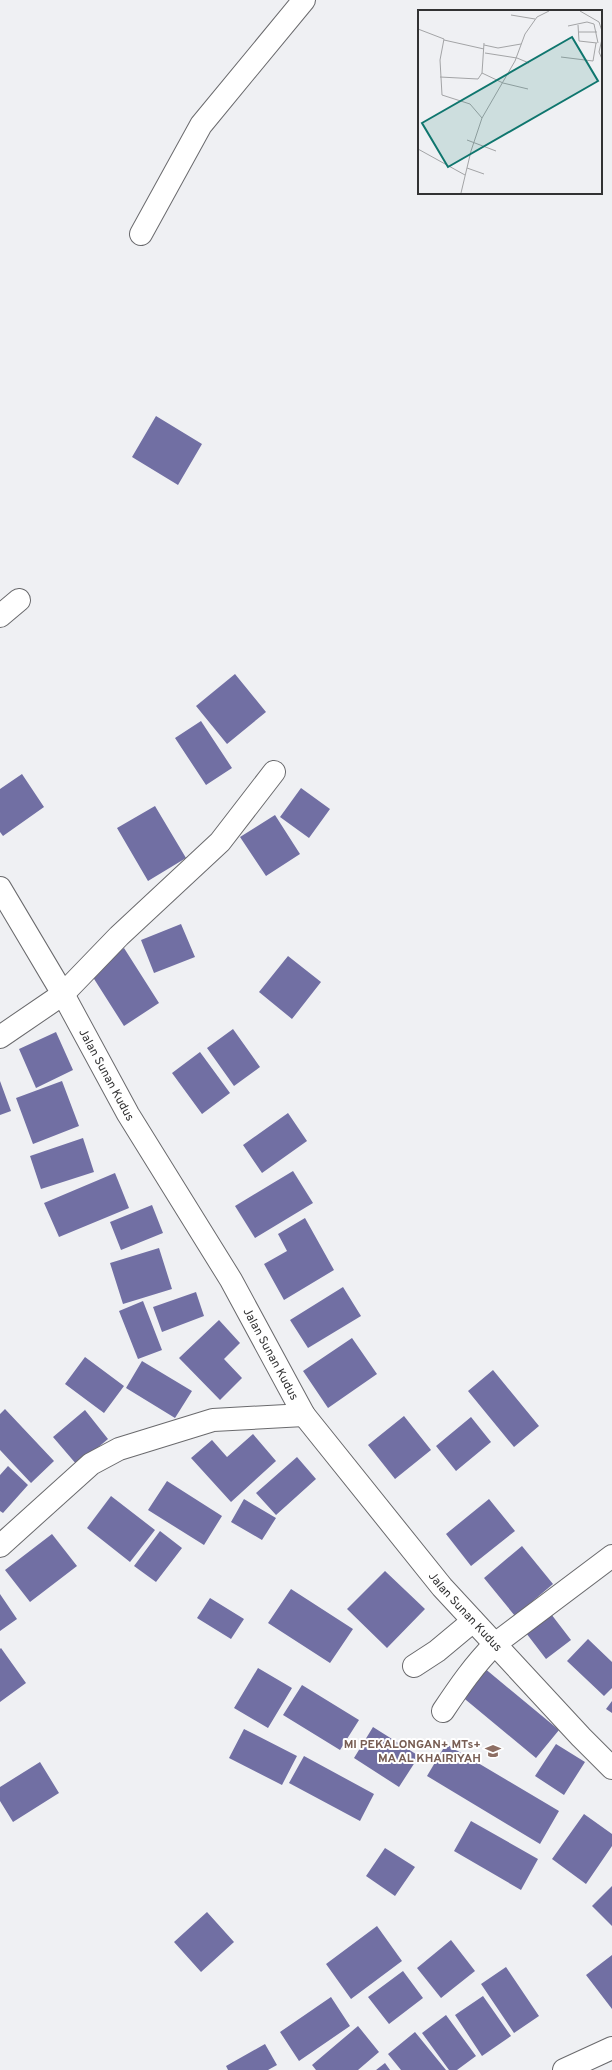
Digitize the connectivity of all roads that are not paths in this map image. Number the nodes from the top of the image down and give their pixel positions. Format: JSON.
{"nodes":[{"id":1,"x":304,"y":0,"type":"edge"},
{"id":2,"x":141,"y":234,"type":"dead end"},
{"id":3,"x":19,"y":600,"type":"dead end"},
{"id":4,"x":0,"y":616,"type":"edge"},
{"id":5,"x":274,"y":772,"type":"dead end"},
{"id":6,"x":0,"y":888,"type":"edge"},
{"id":7,"x":63,"y":994,"type":"junction"},
{"id":8,"x":0,"y":1038,"type":"edge"},
{"id":9,"x":304,"y":1415,"type":"junction"},
{"id":10,"x":0,"y":1546,"type":"edge"},
{"id":11,"x":612,"y":1556,"type":"edge"},
{"id":12,"x":473,"y":1620,"type":"junction"},
{"id":13,"x":495,"y":1644,"type":"junction"},
{"id":14,"x":414,"y":1666,"type":"dead end"},
{"id":15,"x":443,"y":1711,"type":"dead end"},
{"id":16,"x":612,"y":1768,"type":"edge"},
{"id":17,"x":612,"y":2048,"type":"edge"},
{"id":18,"x":564,"y":2070,"type":"edge"}],
"edges":[{"from":1,"to":2,"type":"street"},
{"from":3,"to":4,"type":"street"},
{"from":5,"to":7,"type":"street"},
{"from":6,"to":7,"type":"street","name":"Jalan Sunan Kudus"},
{"from":7,"to":8,"type":"street"},
{"from":7,"to":9,"type":"street","name":"Jalan Sunan Kudus"},
{"from":9,"to":10,"type":"street"},
{"from":9,"to":12,"type":"street","name":"Jalan Sunan Kudus"},
{"from":11,"to":13,"type":"street"},
{"from":12,"to":13,"type":"street","name":"Jalan Sunan Kudus"},
{"from":12,"to":14,"type":"street"},
{"from":13,"to":15,"type":"street"},
{"from":13,"to":16,"type":"street","name":"Jalan Sunan Kudus"},
{"from":17,"to":18,"type":"street"}]}
